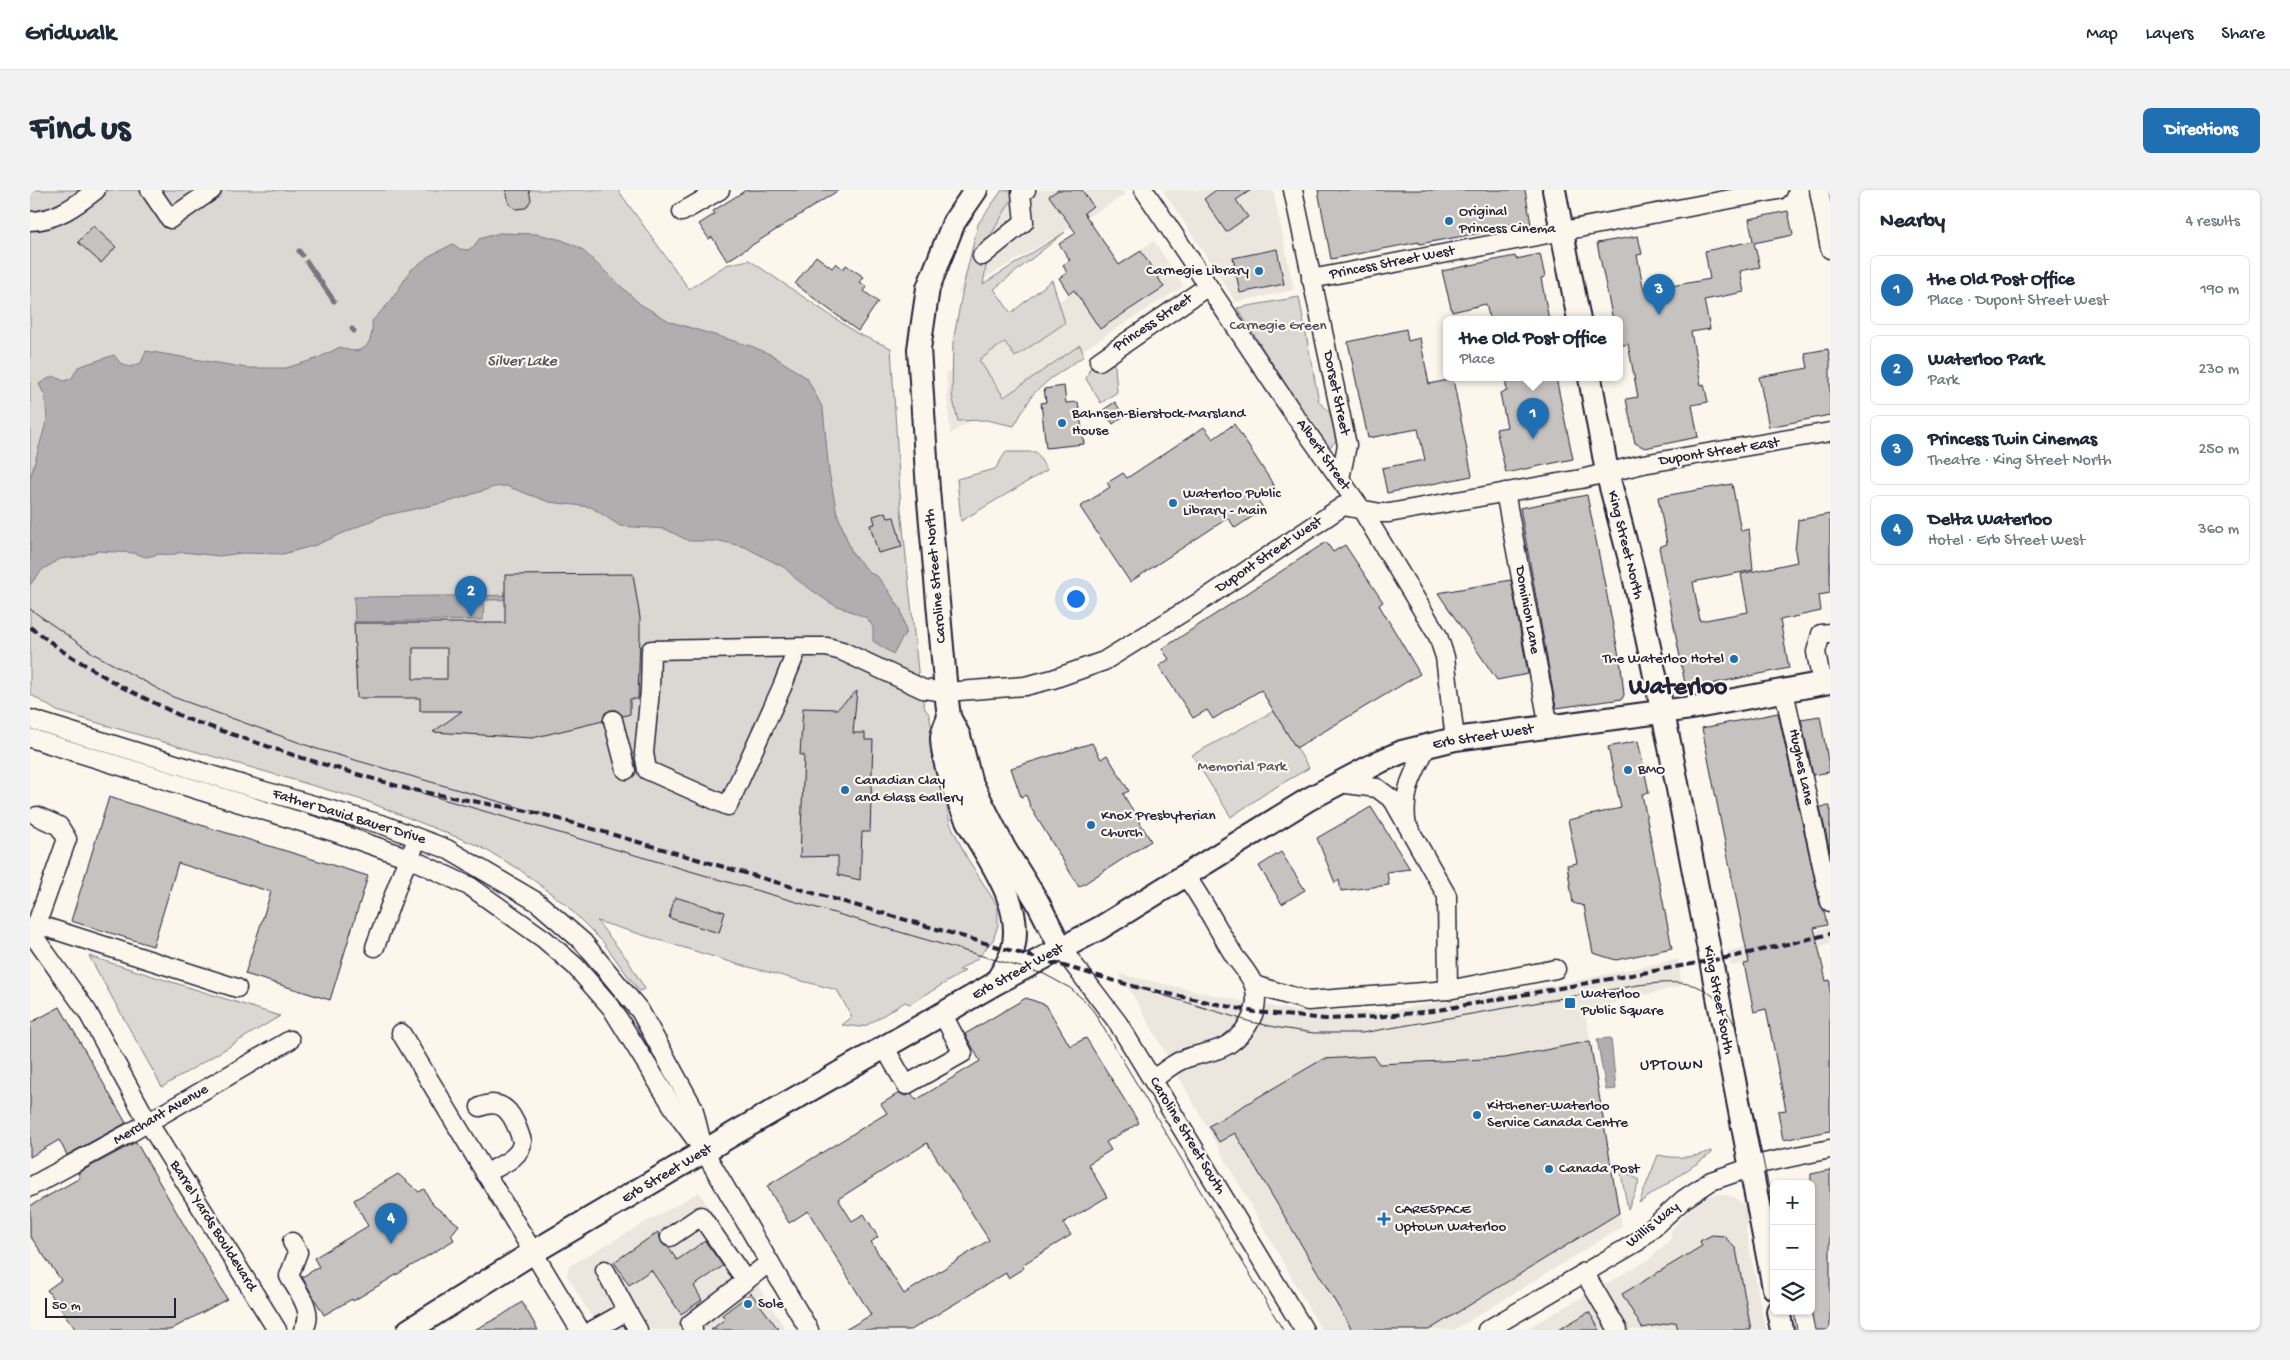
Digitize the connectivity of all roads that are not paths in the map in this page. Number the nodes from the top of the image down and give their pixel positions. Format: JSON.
{"nodes":[{"id":1,"x":150,"y":190,"type":"edge"},
{"id":2,"x":212,"y":190,"type":"edge"},
{"id":3,"x":720,"y":190,"type":"edge"},
{"id":4,"x":976,"y":190,"type":"edge"},
{"id":5,"x":1026,"y":190,"type":"edge"},
{"id":6,"x":1144,"y":190,"type":"edge"},
{"id":7,"x":1293,"y":190,"type":"edge"},
{"id":8,"x":1554,"y":190,"type":"edge"},
{"id":9,"x":1778,"y":190,"type":"edge"},
{"id":10,"x":1819,"y":190,"type":"edge"},
{"id":11,"x":91,"y":192,"type":"edge"},
{"id":12,"x":682,"y":212,"type":"dead end"},
{"id":13,"x":30,"y":221,"type":"edge"},
{"id":14,"x":1562,"y":230,"type":"junction"},
{"id":15,"x":1830,"y":249,"type":"edge"},
{"id":16,"x":982,"y":256,"type":"dead end"},
{"id":17,"x":1311,"y":279,"type":"junction"},
{"id":18,"x":1208,"y":286,"type":"junction"},
{"id":19,"x":1578,"y":316,"type":"edge"},
{"id":20,"x":1099,"y":360,"type":"dead end"},
{"id":21,"x":1591,"y":381,"type":"edge"},
{"id":22,"x":1830,"y":432,"type":"edge"},
{"id":23,"x":1608,"y":472,"type":"junction"},
{"id":24,"x":1340,"y":479,"type":"junction"},
{"id":25,"x":1505,"y":492,"type":"junction"},
{"id":26,"x":1362,"y":510,"type":"junction"},
{"id":27,"x":1830,"y":633,"type":"edge"},
{"id":28,"x":798,"y":647,"type":"junction"},
{"id":29,"x":1826,"y":683,"type":"edge"},
{"id":30,"x":1784,"y":690,"type":"junction"},
{"id":31,"x":946,"y":692,"type":"junction"},
{"id":32,"x":1662,"y":712,"type":"junction"},
{"id":33,"x":949,"y":717,"type":"junction"},
{"id":34,"x":30,"y":719,"type":"edge"},
{"id":35,"x":613,"y":720,"type":"dead end"},
{"id":36,"x":1549,"y":728,"type":"junction"},
{"id":37,"x":30,"y":738,"type":"edge"},
{"id":38,"x":1455,"y":739,"type":"junction"},
{"id":39,"x":1427,"y":746,"type":"junction"},
{"id":40,"x":626,"y":770,"type":"dead end"},
{"id":41,"x":1339,"y":783,"type":"junction"},
{"id":42,"x":37,"y":816,"type":"dead end"},
{"id":43,"x":1406,"y":823,"type":"junction"},
{"id":44,"x":419,"y":838,"type":"junction"},
{"id":45,"x":409,"y":858,"type":"junction"},
{"id":46,"x":1185,"y":876,"type":"junction"},
{"id":47,"x":1830,"y":902,"type":"edge"},
{"id":48,"x":33,"y":930,"type":"edge"},
{"id":49,"x":375,"y":947,"type":"dead end"},
{"id":50,"x":1061,"y":948,"type":"junction"},
{"id":51,"x":1556,"y":969,"type":"dead end"},
{"id":52,"x":996,"y":983,"type":"junction"},
{"id":53,"x":1254,"y":985,"type":"junction"},
{"id":54,"x":237,"y":988,"type":"dead end"},
{"id":55,"x":1448,"y":990,"type":"junction"},
{"id":56,"x":943,"y":1015,"type":"junction"},
{"id":57,"x":401,"y":1033,"type":"dead end"},
{"id":58,"x":290,"y":1040,"type":"dead end"},
{"id":59,"x":886,"y":1048,"type":"junction"},
{"id":60,"x":1154,"y":1079,"type":"junction"},
{"id":61,"x":480,"y":1107,"type":"dead end"},
{"id":62,"x":148,"y":1122,"type":"junction"},
{"id":63,"x":1830,"y":1149,"type":"edge"},
{"id":64,"x":704,"y":1151,"type":"junction"},
{"id":65,"x":1750,"y":1166,"type":"junction"},
{"id":66,"x":485,"y":1174,"type":"junction"},
{"id":67,"x":30,"y":1187,"type":"edge"},
{"id":68,"x":670,"y":1237,"type":"dead end"},
{"id":69,"x":292,"y":1242,"type":"dead end"},
{"id":70,"x":532,"y":1253,"type":"junction"},
{"id":71,"x":770,"y":1262,"type":"junction"},
{"id":72,"x":605,"y":1270,"type":"dead end"},
{"id":73,"x":1770,"y":1270,"type":"edge"},
{"id":74,"x":1584,"y":1272,"type":"junction"},
{"id":75,"x":746,"y":1281,"type":"junction"},
{"id":76,"x":628,"y":1311,"type":"junction"},
{"id":77,"x":1779,"y":1315,"type":"edge"},
{"id":78,"x":419,"y":1327,"type":"edge"},
{"id":79,"x":1296,"y":1327,"type":"edge"},
{"id":80,"x":688,"y":1328,"type":"edge"},
{"id":81,"x":277,"y":1330,"type":"edge"},
{"id":82,"x":303,"y":1330,"type":"edge"},
{"id":83,"x":580,"y":1330,"type":"edge"},
{"id":84,"x":593,"y":1330,"type":"edge"},
{"id":85,"x":638,"y":1330,"type":"edge"},
{"id":86,"x":810,"y":1330,"type":"edge"},
{"id":87,"x":1487,"y":1330,"type":"edge"},
{"id":88,"x":1618,"y":1330,"type":"edge"},
{"id":89,"x":1782,"y":1330,"type":"edge"}],
"edges":[{"from":1,"to":2,"type":"street"},
{"from":3,"to":12,"type":"street"},
{"from":4,"to":31,"type":"main road","name":"Caroline Street North"},
{"from":5,"to":16,"type":"street"},
{"from":6,"to":18,"type":"street","name":"Albert Street"},
{"from":7,"to":17,"type":"street","name":"Dorset Street"},
{"from":8,"to":14,"type":"main road"},
{"from":9,"to":14,"type":"street","name":"Princess Street West"},
{"from":10,"to":15,"type":"street"},
{"from":11,"to":13,"type":"street"},
{"from":14,"to":17,"type":"street","name":"Princess Street West"},
{"from":14,"to":19,"type":"main road"},
{"from":17,"to":24,"type":"street","name":"Dorset Street"},
{"from":18,"to":20,"type":"street","name":"Princess Street"},
{"from":18,"to":24,"type":"street","name":"Albert Street"},
{"from":21,"to":23,"type":"main road","name":"King Street North"},
{"from":22,"to":23,"type":"street","name":"Dupont Street East"},
{"from":23,"to":25,"type":"street","name":"Dupont Street West"},
{"from":23,"to":32,"type":"main road","name":"King Street North"},
{"from":24,"to":26,"type":"street","name":"Albert Street"},
{"from":25,"to":26,"type":"street","name":"Dupont Street West"},
{"from":25,"to":36,"type":"street","name":"Dominion Lane"},
{"from":26,"to":31,"type":"street","name":"Dupont Street West"},
{"from":26,"to":38,"type":"street","name":"Albert Street"},
{"from":27,"to":29,"type":"street"},
{"from":28,"to":28,"type":"street","name":"Dupont Street West"},
{"from":28,"to":31,"type":"street","name":"Dupont Street West"},
{"from":29,"to":30,"type":"main road","name":"Erb Street West"},
{"from":30,"to":32,"type":"main road","name":"Erb Street West"},
{"from":30,"to":47,"type":"street","name":"Hughes Lane"},
{"from":31,"to":33,"type":"main road","name":"Caroline Street North"},
{"from":32,"to":36,"type":"main road","name":"Erb Street West"},
{"from":32,"to":65,"type":"main road","name":"King Street South"},
{"from":33,"to":50,"type":"main road","name":"Caroline Street North"},
{"from":33,"to":52,"type":"main road"},
{"from":34,"to":44,"type":"street","name":"Father David Bauer Drive"},
{"from":35,"to":40,"type":"street"},
{"from":36,"to":38,"type":"main road","name":"Erb Street West"},
{"from":37,"to":45,"type":"street","name":"Father David Bauer Drive"},
{"from":38,"to":39,"type":"main road","name":"Erb Street West"},
{"from":39,"to":41,"type":"main road","name":"Erb Street West"},
{"from":39,"to":43,"type":"street"},
{"from":41,"to":43,"type":"street"},
{"from":41,"to":46,"type":"main road","name":"Erb Street West"},
{"from":42,"to":48,"type":"street"},
{"from":43,"to":55,"type":"street"},
{"from":44,"to":45,"type":"street"},
{"from":44,"to":64,"type":"street","name":"Father David Bauer Drive"},
{"from":45,"to":49,"type":"street"},
{"from":45,"to":64,"type":"street","name":"Father David Bauer Drive"},
{"from":46,"to":50,"type":"main road","name":"Erb Street West"},
{"from":46,"to":53,"type":"street"},
{"from":48,"to":54,"type":"street"},
{"from":48,"to":62,"type":"street","name":"Barrel Yards Bouldevard"},
{"from":50,"to":52,"type":"main road","name":"Erb Street West"},
{"from":50,"to":60,"type":"street","name":"Caroline Street South"},
{"from":51,"to":55,"type":"street"},
{"from":52,"to":56,"type":"main road","name":"Erb Street West"},
{"from":53,"to":55,"type":"street"},
{"from":53,"to":60,"type":"street"},
{"from":56,"to":59,"type":"main road","name":"Erb Street West"},
{"from":56,"to":59,"type":"street"},
{"from":57,"to":66,"type":"street"},
{"from":58,"to":62,"type":"street","name":"Merchant Avenue"},
{"from":59,"to":64,"type":"main road","name":"Erb Street West"},
{"from":60,"to":79,"type":"street","name":"Caroline Street South"},
{"from":61,"to":66,"type":"street"},
{"from":62,"to":67,"type":"street","name":"Merchant Avenue"},
{"from":62,"to":81,"type":"street","name":"Barrel Yards Bouldevard"},
{"from":63,"to":65,"type":"street","name":"Willis Way"},
{"from":64,"to":70,"type":"main road","name":"Erb Street West"},
{"from":64,"to":71,"type":"street","name":"Father David Bauer Drive"},
{"from":65,"to":73,"type":"main road","name":"King Street South"},
{"from":65,"to":74,"type":"street","name":"Willis Way"},
{"from":66,"to":70,"type":"street"},
{"from":68,"to":75,"type":"street"},
{"from":69,"to":82,"type":"street"},
{"from":70,"to":78,"type":"main road","name":"Erb Street West"},
{"from":70,"to":83,"type":"street"},
{"from":71,"to":75,"type":"street"},
{"from":71,"to":86,"type":"street","name":"Father David Bauer Drive"},
{"from":72,"to":76,"type":"street"},
{"from":74,"to":87,"type":"street","name":"Willis Way"},
{"from":74,"to":88,"type":"street"},
{"from":75,"to":80,"type":"street"},
{"from":76,"to":84,"type":"street"},
{"from":76,"to":85,"type":"street"},
{"from":77,"to":89,"type":"main road"}]}
